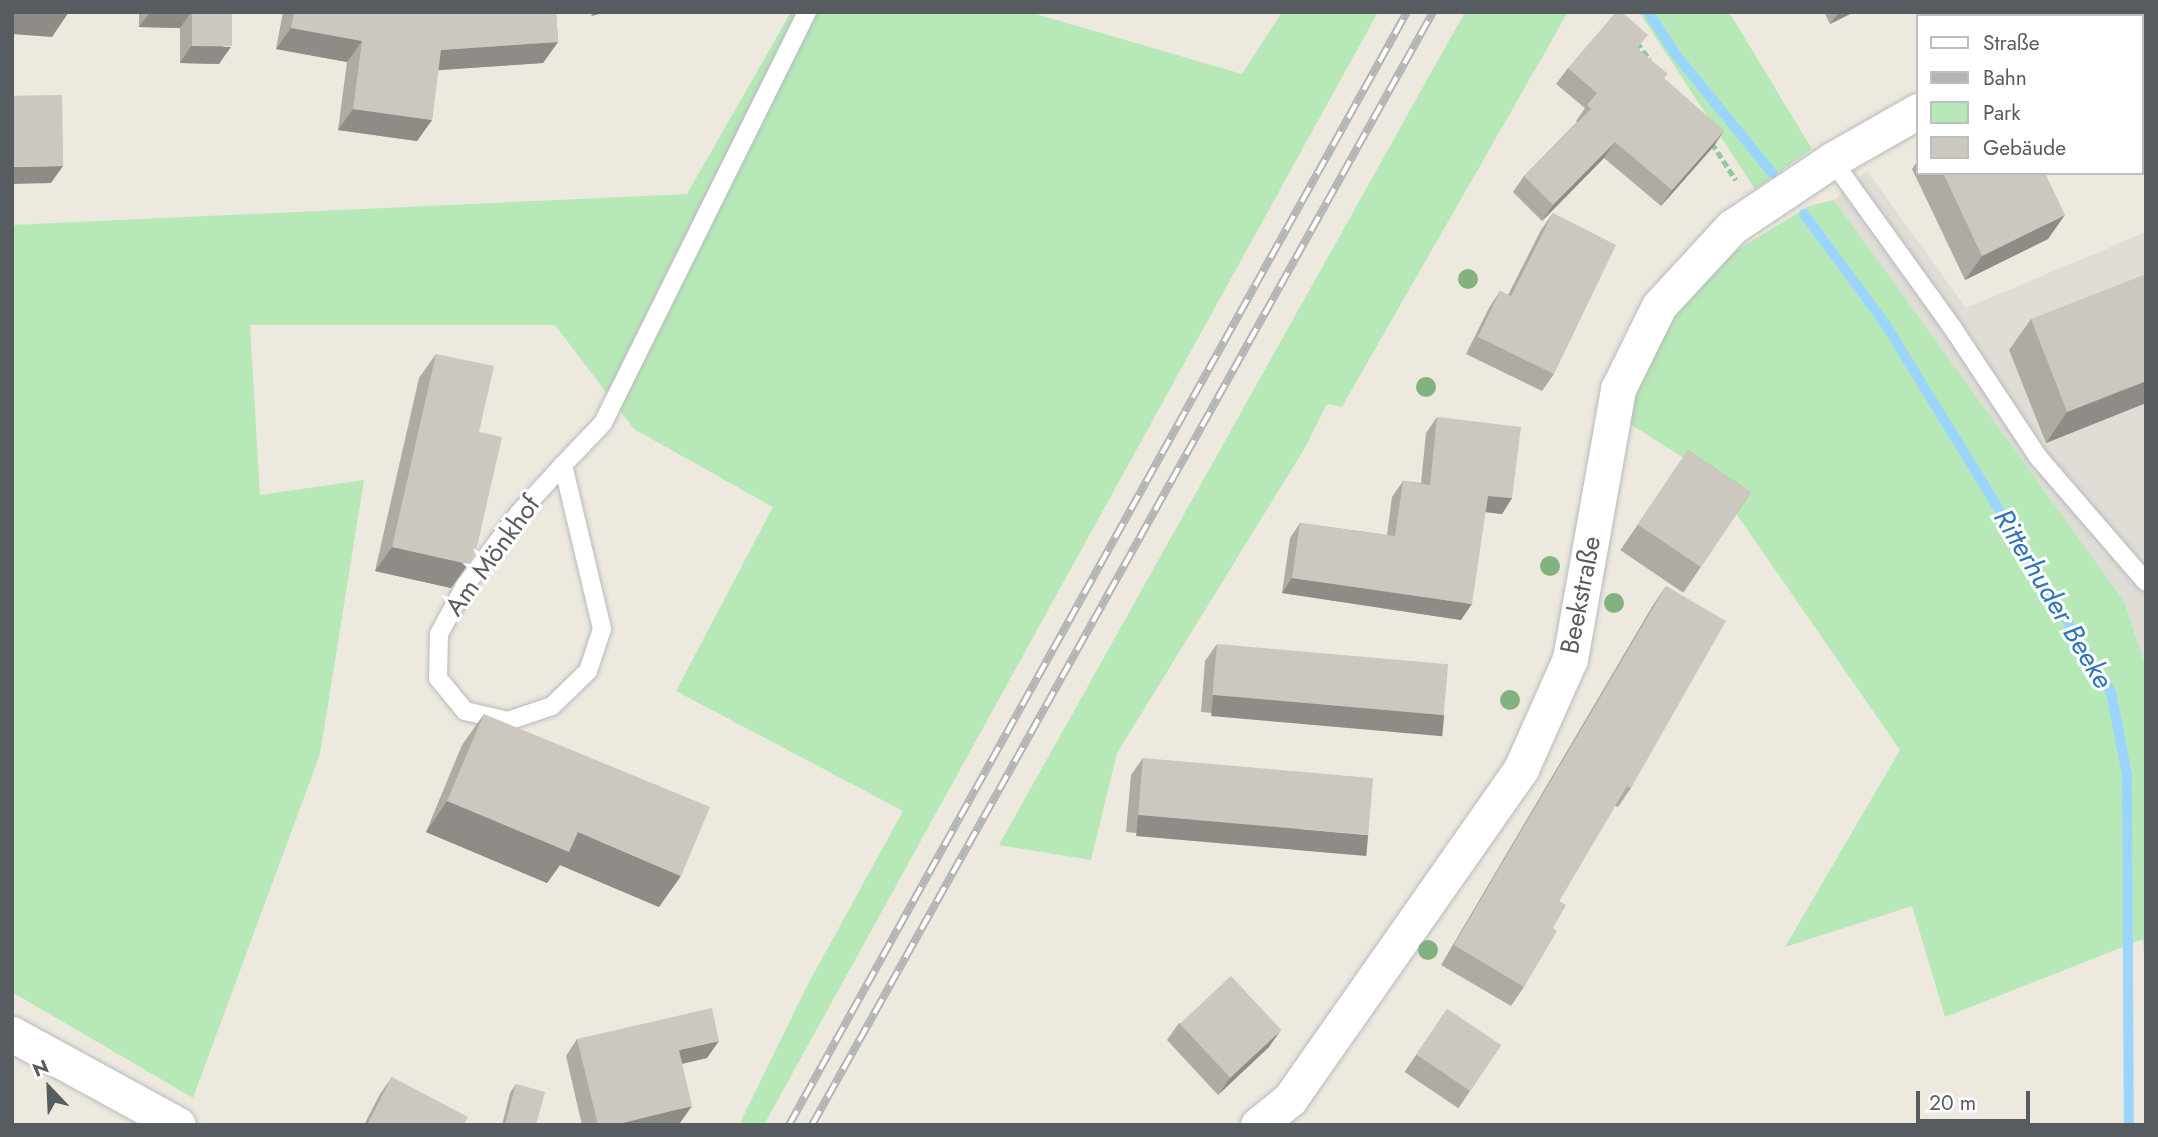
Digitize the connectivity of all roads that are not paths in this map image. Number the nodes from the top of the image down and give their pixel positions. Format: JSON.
{"nodes":[{"id":1,"x":807,"y":12,"type":"edge"},
{"id":2,"x":1916,"y":112,"type":"edge"},
{"id":3,"x":1832,"y":160,"type":"junction"},
{"id":4,"x":563,"y":465,"type":"junction"},
{"id":5,"x":2146,"y":582,"type":"edge"},
{"id":6,"x":12,"y":1034,"type":"edge"},
{"id":7,"x":178,"y":1125,"type":"edge"},
{"id":8,"x":1258,"y":1125,"type":"edge"}],
"edges":[{"from":1,"to":4,"type":"lane","name":"Am Mönkhof"},
{"from":2,"to":3,"type":"street","name":"Beekstraße"},
{"from":3,"to":5,"type":"lane"},
{"from":3,"to":8,"type":"street","name":"Beekstraße"},
{"from":4,"to":4,"type":"lane","name":"Am Mönkhof"},
{"from":6,"to":7,"type":"street"}]}
